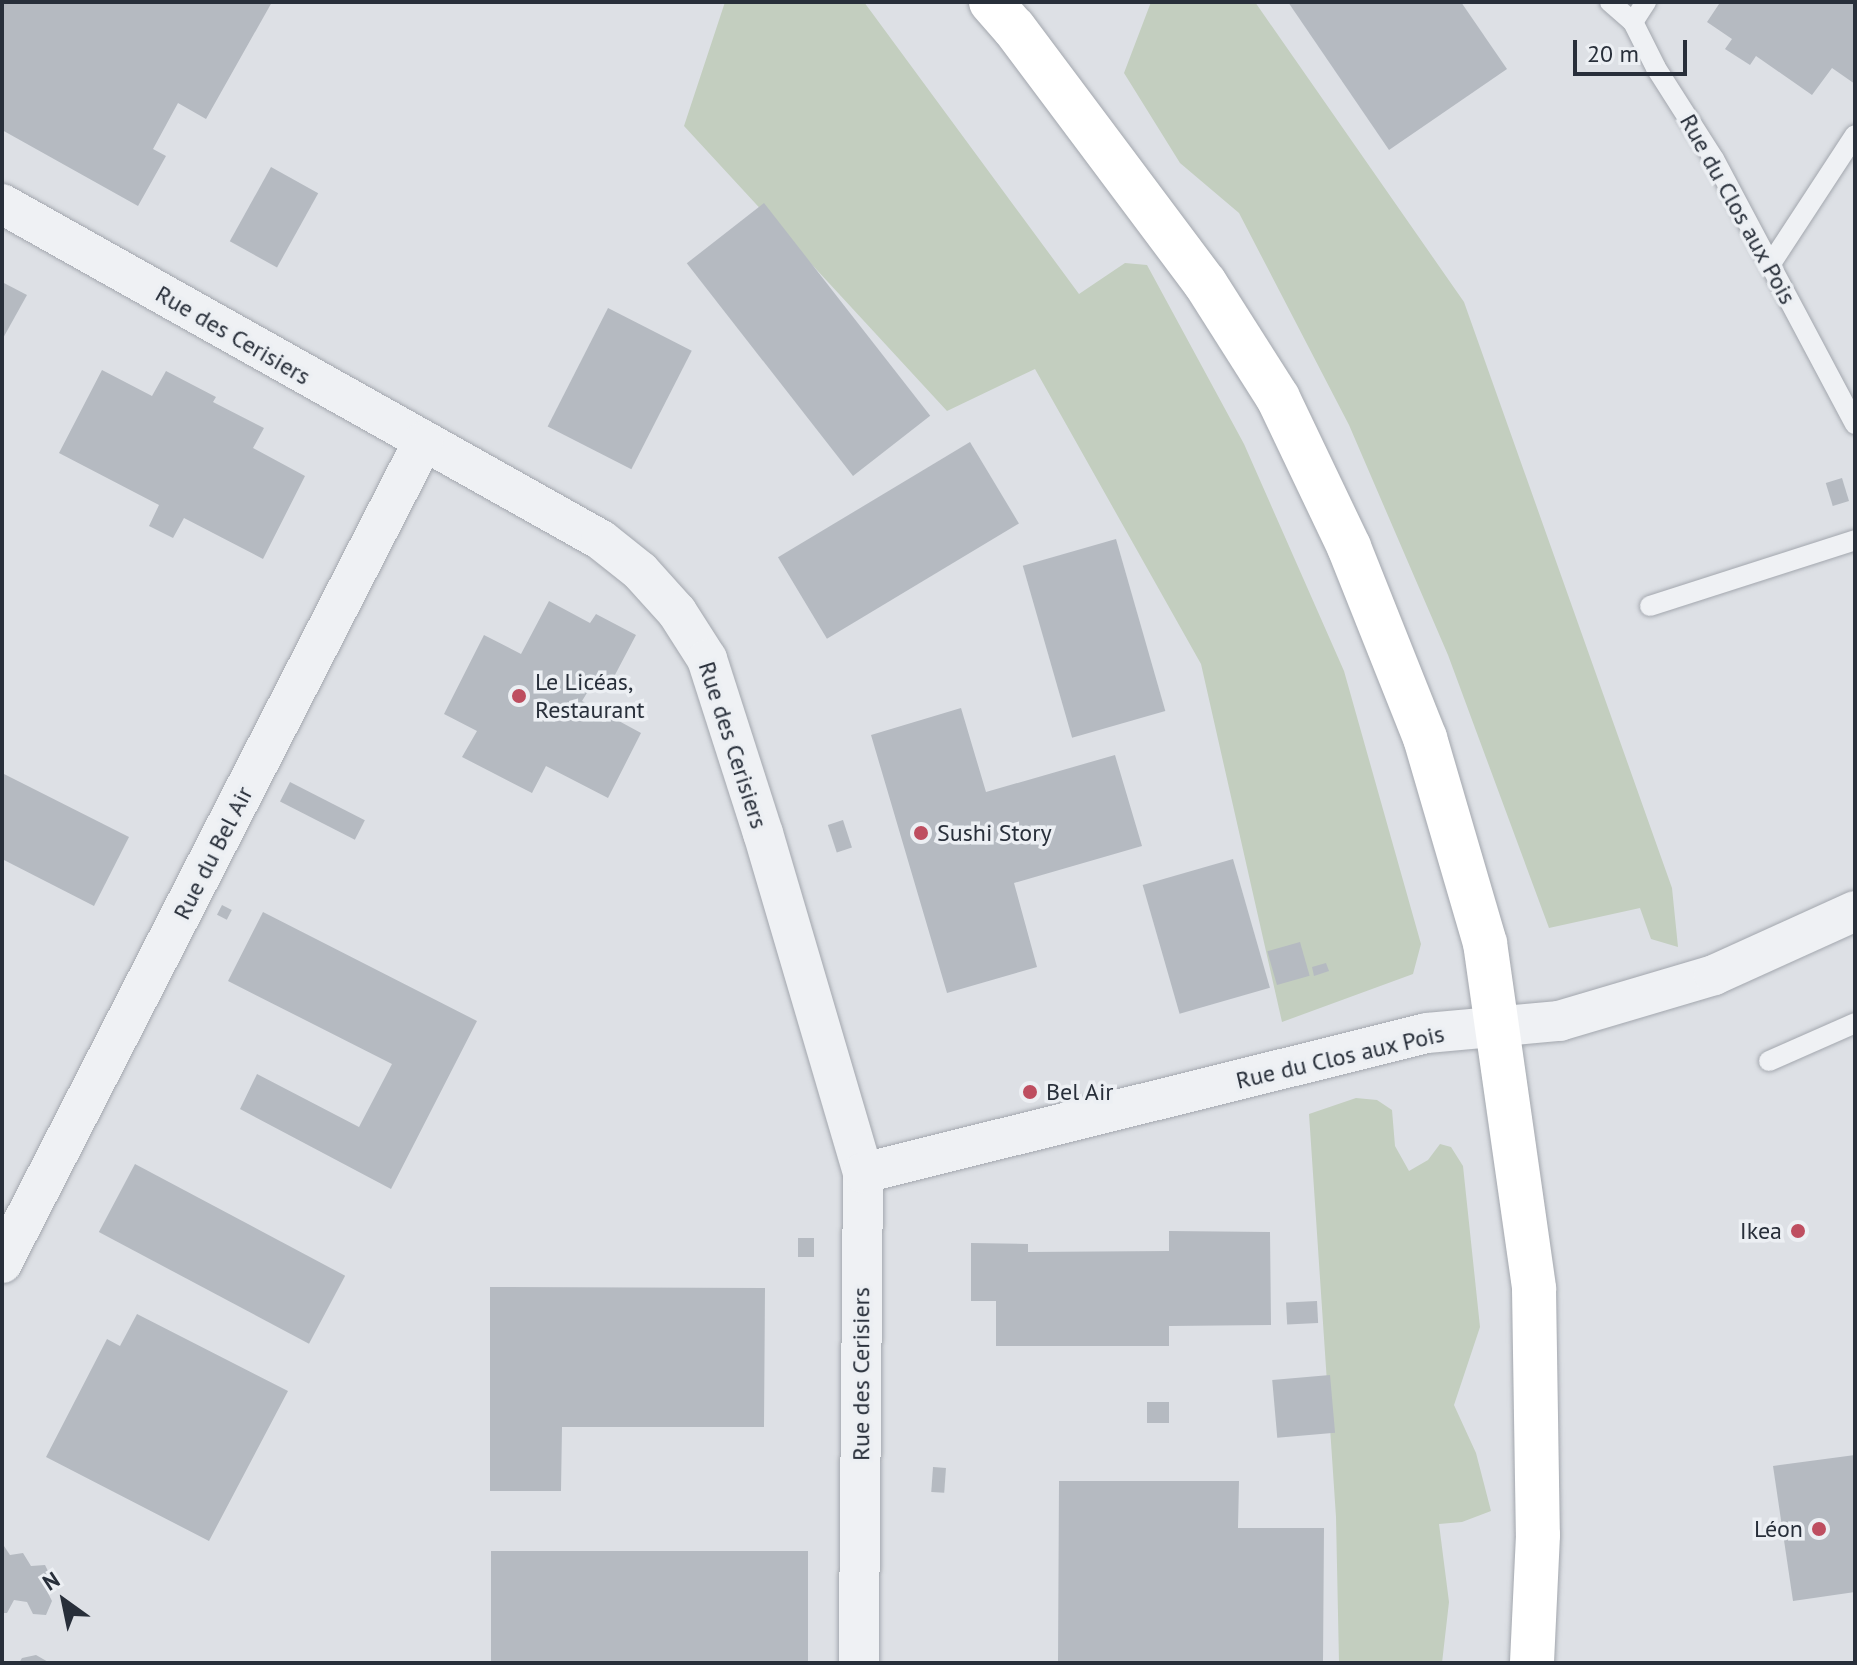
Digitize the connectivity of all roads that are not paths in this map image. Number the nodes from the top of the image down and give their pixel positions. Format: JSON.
{"nodes":[{"id":1,"x":991,"y":2,"type":"edge"},
{"id":2,"x":1610,"y":2,"type":"edge"},
{"id":3,"x":1646,"y":2,"type":"edge"},
{"id":4,"x":1633,"y":22,"type":"junction"},
{"id":5,"x":1855,"y":135,"type":"edge"},
{"id":6,"x":2,"y":204,"type":"edge"},
{"id":7,"x":1770,"y":265,"type":"junction"},
{"id":8,"x":1855,"y":424,"type":"edge"},
{"id":9,"x":423,"y":442,"type":"junction"},
{"id":10,"x":1855,"y":540,"type":"edge"},
{"id":11,"x":1650,"y":606,"type":"dead end"},
{"id":12,"x":1855,"y":911,"type":"edge"},
{"id":13,"x":1855,"y":1023,"type":"edge"},
{"id":14,"x":1498,"y":1028,"type":"junction"},
{"id":15,"x":1769,"y":1061,"type":"dead end"},
{"id":16,"x":863,"y":1173,"type":"junction"},
{"id":17,"x":2,"y":1263,"type":"edge"},
{"id":18,"x":859,"y":1663,"type":"edge"},
{"id":19,"x":1532,"y":1663,"type":"edge"}],
"edges":[{"from":1,"to":14,"type":"main road"},
{"from":2,"to":4,"type":"lane","name":"Rue du Clos aux Pois"},
{"from":3,"to":4,"type":"lane"},
{"from":4,"to":7,"type":"lane","name":"Rue du Clos aux Pois"},
{"from":5,"to":7,"type":"lane"},
{"from":6,"to":9,"type":"street","name":"Rue des Cerisiers"},
{"from":7,"to":8,"type":"lane","name":"Rue du Clos aux Pois"},
{"from":9,"to":16,"type":"street","name":"Rue des Cerisiers"},
{"from":9,"to":17,"type":"street","name":"Rue du Bel Air"},
{"from":10,"to":11,"type":"lane"},
{"from":12,"to":14,"type":"street","name":"Rue du Clos aux Pois"},
{"from":13,"to":15,"type":"lane"},
{"from":14,"to":16,"type":"street","name":"Rue du Clos aux Pois"},
{"from":14,"to":19,"type":"main road"},
{"from":16,"to":18,"type":"street","name":"Rue des Cerisiers"}]}
